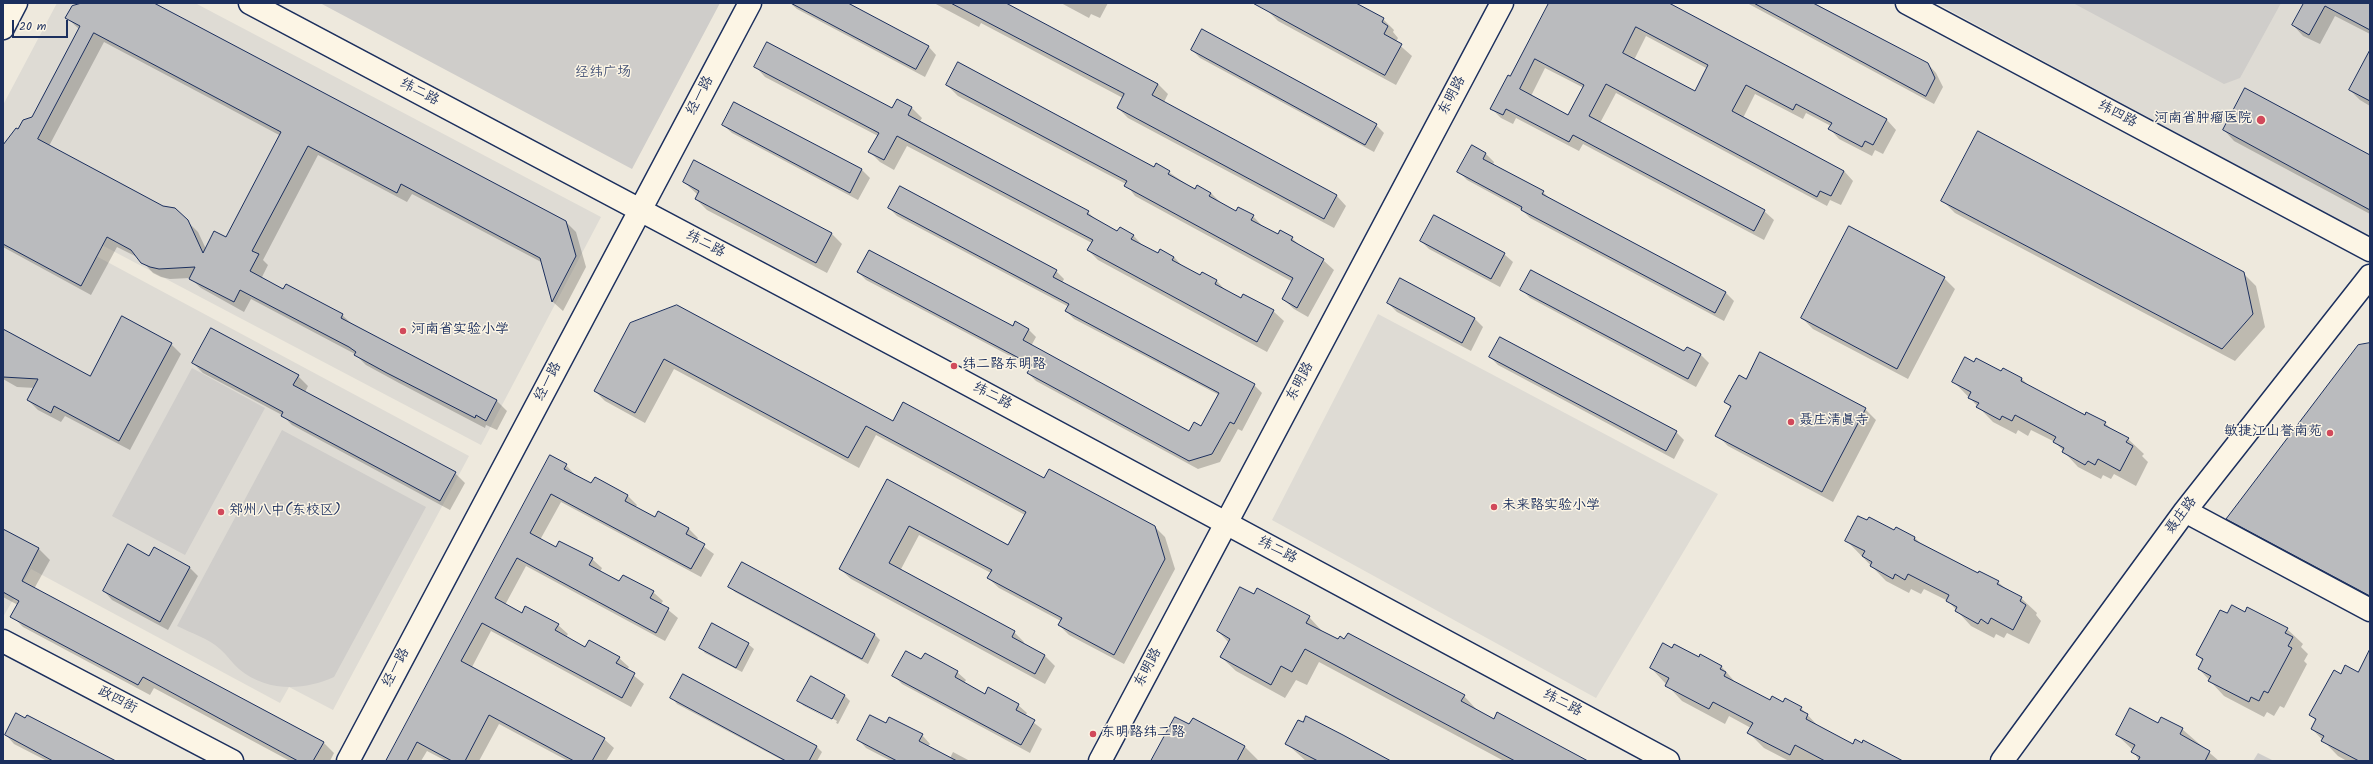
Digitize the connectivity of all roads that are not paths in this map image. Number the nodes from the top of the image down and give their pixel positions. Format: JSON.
{"nodes":[{"id":1,"x":16,"y":3,"type":"edge"},
{"id":2,"x":250,"y":3,"type":"edge"},
{"id":3,"x":750,"y":3,"type":"edge"},
{"id":4,"x":1502,"y":3,"type":"edge"},
{"id":5,"x":1907,"y":3,"type":"edge"},
{"id":6,"x":3,"y":28,"type":"edge"},
{"id":7,"x":640,"y":210,"type":"junction"},
{"id":8,"x":2370,"y":250,"type":"edge"},
{"id":9,"x":2370,"y":276,"type":"edge"},
{"id":10,"x":2185,"y":511,"type":"junction"},
{"id":11,"x":1226,"y":523,"type":"junction"},
{"id":12,"x":2370,"y":610,"type":"edge"},
{"id":13,"x":3,"y":641,"type":"edge"},
{"id":14,"x":232,"y":761,"type":"edge"},
{"id":15,"x":348,"y":761,"type":"edge"},
{"id":16,"x":1100,"y":761,"type":"edge"},
{"id":17,"x":1668,"y":761,"type":"edge"},
{"id":18,"x":2002,"y":761,"type":"edge"}],
"edges":[{"from":1,"to":6,"type":"street"},
{"from":2,"to":7,"type":"street","name":"纬二路"},
{"from":3,"to":7,"type":"street","name":"经一路"},
{"from":4,"to":11,"type":"street","name":"东明路"},
{"from":5,"to":8,"type":"street","name":"纬四路"},
{"from":7,"to":11,"type":"street","name":"纬二路"},
{"from":7,"to":15,"type":"street","name":"经一路"},
{"from":9,"to":10,"type":"street","name":"聂庄路"},
{"from":10,"to":12,"type":"street"},
{"from":10,"to":18,"type":"street","name":"聂庄路"},
{"from":11,"to":16,"type":"street","name":"东明路"},
{"from":11,"to":17,"type":"street","name":"纬二路"},
{"from":13,"to":14,"type":"street","name":"政四街"}]}
